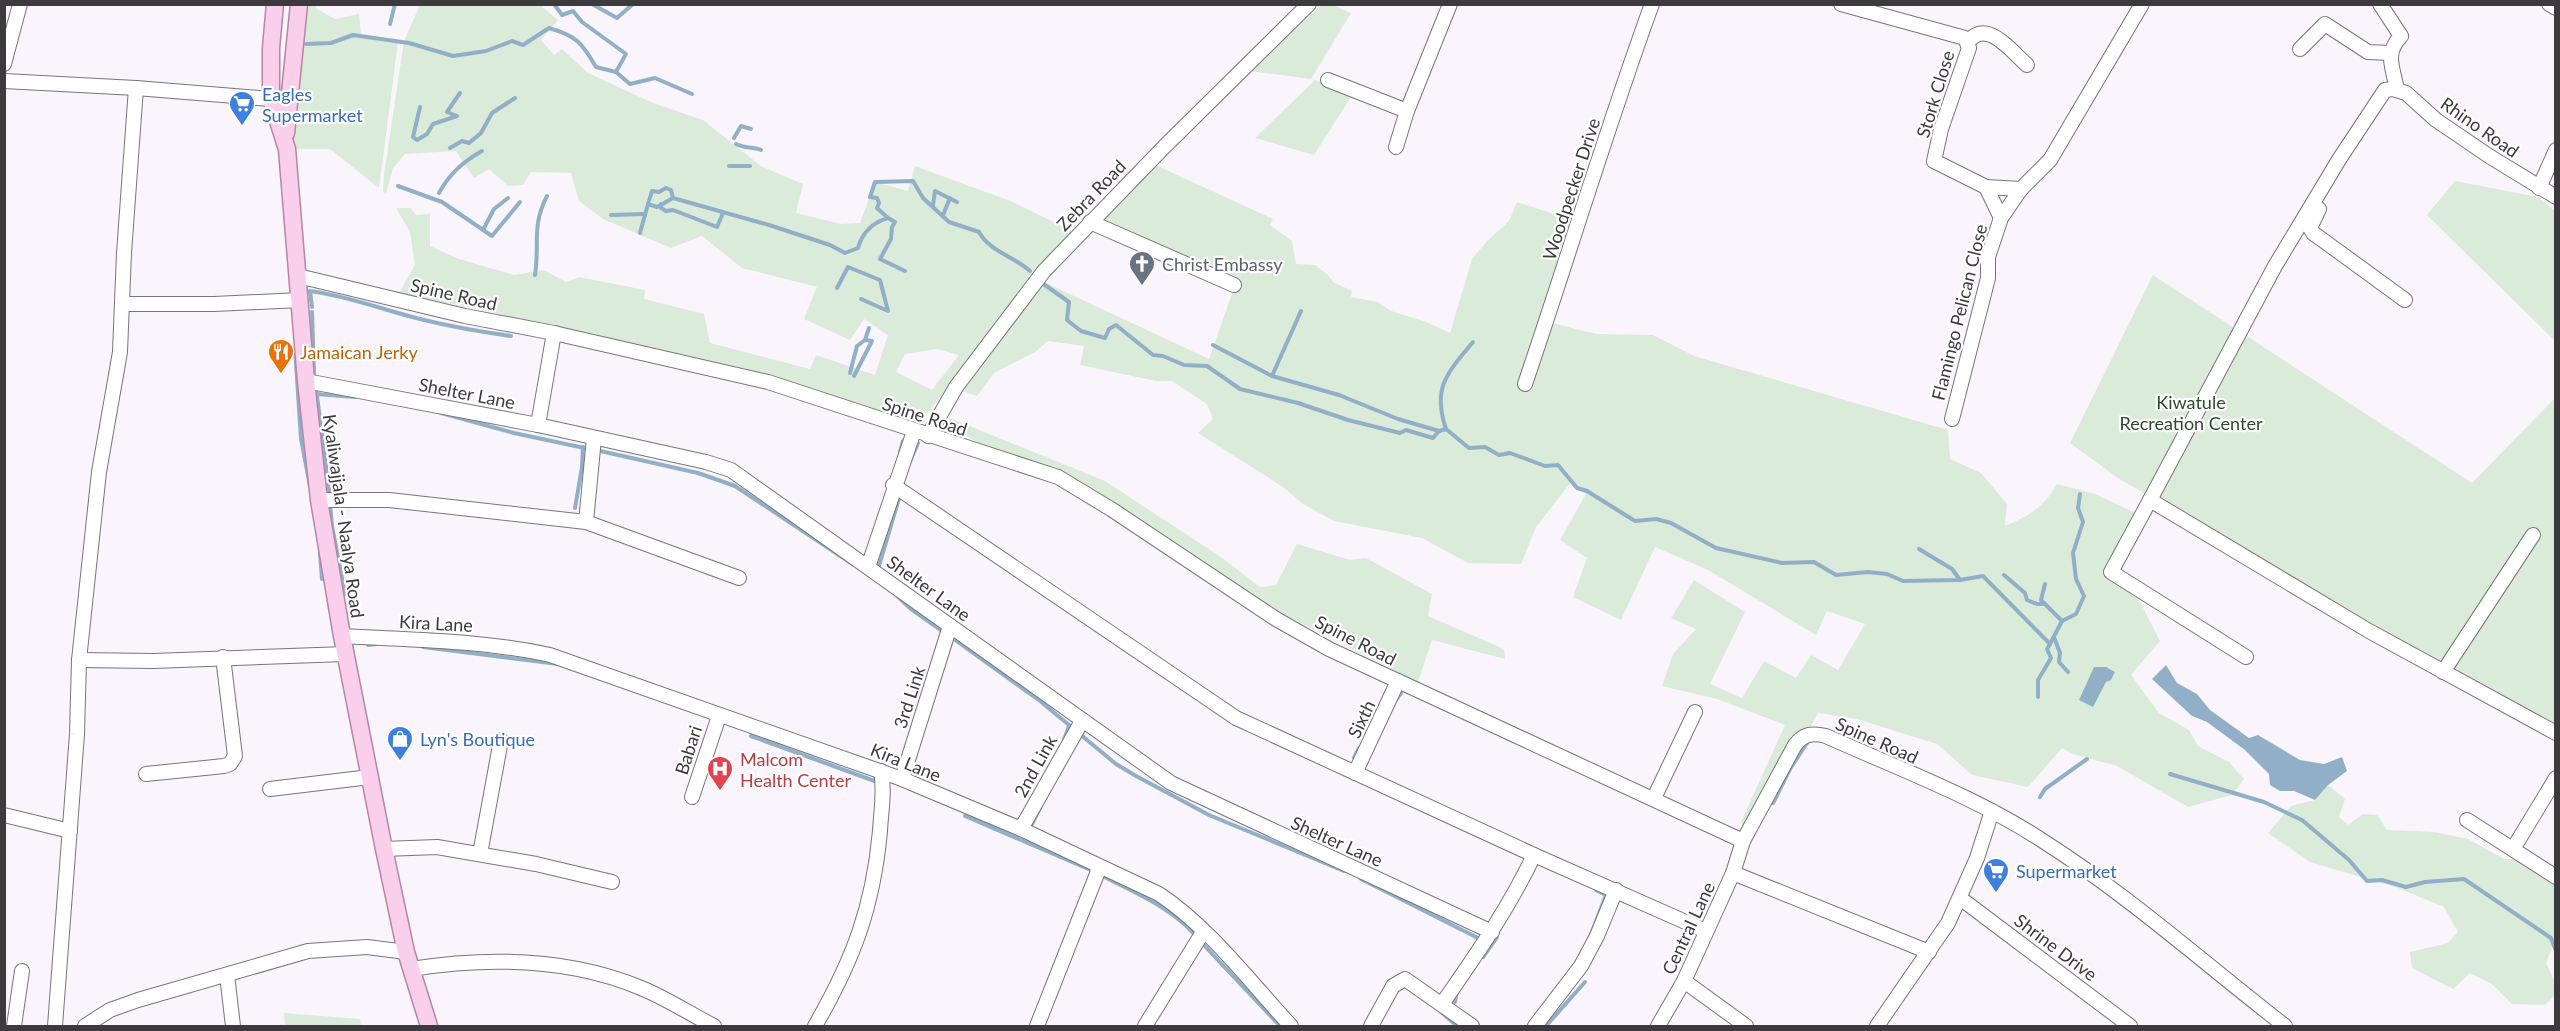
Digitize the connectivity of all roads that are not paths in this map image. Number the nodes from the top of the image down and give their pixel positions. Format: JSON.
{"nodes":[{"id":1,"x":21,"y":4,"type":"edge"},
{"id":2,"x":276,"y":4,"type":"edge"},
{"id":3,"x":299,"y":4,"type":"edge"},
{"id":4,"x":1309,"y":4,"type":"edge"},
{"id":5,"x":1450,"y":4,"type":"edge"},
{"id":6,"x":1652,"y":4,"type":"edge"},
{"id":7,"x":1841,"y":4,"type":"edge"},
{"id":8,"x":2142,"y":4,"type":"edge"},
{"id":9,"x":2380,"y":4,"type":"edge"},
{"id":10,"x":2549,"y":4,"type":"edge"},
{"id":11,"x":2556,"y":8,"type":"edge"},
{"id":12,"x":1968,"y":42,"type":"junction"},
{"id":13,"x":2300,"y":49,"type":"dead end"},
{"id":14,"x":2390,"y":53,"type":"junction"},
{"id":15,"x":4,"y":64,"type":"edge"},
{"id":16,"x":2027,"y":65,"type":"dead end"},
{"id":17,"x":1328,"y":80,"type":"dead end"},
{"id":18,"x":4,"y":81,"type":"edge"},
{"id":19,"x":136,"y":88,"type":"junction"},
{"id":20,"x":2391,"y":90,"type":"junction"},
{"id":21,"x":271,"y":99,"type":"junction"},
{"id":22,"x":1407,"y":111,"type":"junction"},
{"id":23,"x":285,"y":140,"type":"junction"},
{"id":24,"x":1396,"y":147,"type":"dead end"},
{"id":25,"x":2556,"y":150,"type":"edge"},
{"id":26,"x":2340,"y":158,"type":"junction"},
{"id":27,"x":1986,"y":187,"type":"junction"},
{"id":28,"x":2539,"y":188,"type":"junction"},
{"id":29,"x":2021,"y":189,"type":"junction"},
{"id":30,"x":2556,"y":197,"type":"edge"},
{"id":31,"x":2001,"y":218,"type":"junction"},
{"id":32,"x":1090,"y":222,"type":"junction"},
{"id":33,"x":298,"y":276,"type":"junction"},
{"id":34,"x":1233,"y":285,"type":"dead end"},
{"id":35,"x":300,"y":300,"type":"junction"},
{"id":36,"x":2405,"y":300,"type":"dead end"},
{"id":37,"x":123,"y":304,"type":"junction"},
{"id":38,"x":554,"y":333,"type":"junction"},
{"id":39,"x":312,"y":382,"type":"junction"},
{"id":40,"x":1525,"y":384,"type":"dead end"},
{"id":41,"x":1952,"y":419,"type":"dead end"},
{"id":42,"x":538,"y":425,"type":"junction"},
{"id":43,"x":914,"y":431,"type":"junction"},
{"id":44,"x":928,"y":436,"type":"junction"},
{"id":45,"x":593,"y":445,"type":"junction"},
{"id":46,"x":898,"y":489,"type":"junction"},
{"id":47,"x":326,"y":500,"type":"junction"},
{"id":48,"x":2150,"y":500,"type":"junction"},
{"id":49,"x":586,"y":522,"type":"junction"},
{"id":50,"x":2533,"y":535,"type":"dead end"},
{"id":51,"x":868,"y":567,"type":"junction"},
{"id":52,"x":739,"y":579,"type":"dead end"},
{"id":53,"x":950,"y":626,"type":"junction"},
{"id":54,"x":342,"y":636,"type":"junction"},
{"id":55,"x":346,"y":654,"type":"junction"},
{"id":56,"x":222,"y":657,"type":"junction"},
{"id":57,"x":2246,"y":657,"type":"dead end"},
{"id":58,"x":79,"y":660,"type":"junction"},
{"id":59,"x":2444,"y":672,"type":"junction"},
{"id":60,"x":1398,"y":681,"type":"junction"},
{"id":61,"x":1695,"y":712,"type":"dead end"},
{"id":62,"x":719,"y":716,"type":"junction"},
{"id":63,"x":1078,"y":728,"type":"junction"},
{"id":64,"x":2556,"y":733,"type":"edge"},
{"id":65,"x":501,"y":740,"type":"dead end"},
{"id":66,"x":881,"y":771,"type":"junction"},
{"id":67,"x":1355,"y":772,"type":"junction"},
{"id":68,"x":146,"y":774,"type":"dead end"},
{"id":69,"x":370,"y":777,"type":"junction"},
{"id":70,"x":2556,"y":778,"type":"edge"},
{"id":71,"x":902,"y":779,"type":"junction"},
{"id":72,"x":270,"y":789,"type":"dead end"},
{"id":73,"x":692,"y":797,"type":"dead end"},
{"id":74,"x":1654,"y":798,"type":"junction"},
{"id":75,"x":1992,"y":811,"type":"junction"},
{"id":76,"x":4,"y":815,"type":"edge"},
{"id":77,"x":2467,"y":820,"type":"dead end"},
{"id":78,"x":1021,"y":830,"type":"junction"},
{"id":79,"x":70,"y":831,"type":"junction"},
{"id":80,"x":1743,"y":841,"type":"junction"},
{"id":81,"x":384,"y":849,"type":"junction"},
{"id":82,"x":2513,"y":849,"type":"junction"},
{"id":83,"x":480,"y":854,"type":"junction"},
{"id":84,"x":1534,"y":855,"type":"junction"},
{"id":85,"x":1097,"y":870,"type":"junction"},
{"id":86,"x":1733,"y":873,"type":"junction"},
{"id":87,"x":2556,"y":877,"type":"edge"},
{"id":88,"x":612,"y":882,"type":"dead end"},
{"id":89,"x":1616,"y":890,"type":"junction"},
{"id":90,"x":1960,"y":898,"type":"junction"},
{"id":91,"x":1706,"y":931,"type":"junction"},
{"id":92,"x":1492,"y":932,"type":"junction"},
{"id":93,"x":1200,"y":937,"type":"junction"},
{"id":94,"x":1929,"y":952,"type":"junction"},
{"id":95,"x":409,"y":961,"type":"junction"},
{"id":96,"x":22,"y":971,"type":"dead end"},
{"id":97,"x":227,"y":975,"type":"junction"},
{"id":98,"x":1684,"y":981,"type":"junction"},
{"id":99,"x":1442,"y":1004,"type":"junction"},
{"id":100,"x":14,"y":1026,"type":"edge"},
{"id":101,"x":55,"y":1026,"type":"edge"},
{"id":102,"x":85,"y":1026,"type":"edge"},
{"id":103,"x":233,"y":1026,"type":"edge"},
{"id":104,"x":429,"y":1026,"type":"edge"},
{"id":105,"x":714,"y":1026,"type":"edge"},
{"id":106,"x":815,"y":1026,"type":"edge"},
{"id":107,"x":1037,"y":1026,"type":"edge"},
{"id":108,"x":1145,"y":1026,"type":"edge"},
{"id":109,"x":1291,"y":1026,"type":"edge"},
{"id":110,"x":1371,"y":1026,"type":"edge"},
{"id":111,"x":1472,"y":1026,"type":"edge"},
{"id":112,"x":1535,"y":1026,"type":"edge"},
{"id":113,"x":1658,"y":1026,"type":"edge"},
{"id":114,"x":1746,"y":1026,"type":"edge"},
{"id":115,"x":1877,"y":1026,"type":"edge"},
{"id":116,"x":2130,"y":1026,"type":"edge"},
{"id":117,"x":2285,"y":1026,"type":"edge"}],
"edges":[{"from":1,"to":15,"type":"street"},
{"from":2,"to":21,"type":"main road","name":"Kyaliwajjala - Naalya Road"},
{"from":3,"to":23,"type":"main road"},
{"from":4,"to":32,"type":"street","name":"Zebra Road"},
{"from":5,"to":22,"type":"street"},
{"from":6,"to":40,"type":"street","name":"Woodpecker Drive"},
{"from":7,"to":12,"type":"street","name":"Stork Close"},
{"from":8,"to":29,"type":"street","name":"Flamingo Pelican Close"},
{"from":9,"to":14,"type":"street"},
{"from":10,"to":11,"type":"street"},
{"from":12,"to":16,"type":"street"},
{"from":12,"to":27,"type":"street","name":"Stork Close"},
{"from":13,"to":14,"type":"street"},
{"from":14,"to":20,"type":"street"},
{"from":17,"to":22,"type":"street"},
{"from":18,"to":19,"type":"street"},
{"from":19,"to":21,"type":"street"},
{"from":19,"to":37,"type":"street"},
{"from":20,"to":26,"type":"street"},
{"from":20,"to":28,"type":"street","name":"Rhino Road"},
{"from":21,"to":23,"type":"main road","name":"Kyaliwajjala - Naalya Road"},
{"from":22,"to":24,"type":"street"},
{"from":23,"to":33,"type":"main road","name":"Kyaliwajjala - Naalya Road"},
{"from":25,"to":28,"type":"street"},
{"from":26,"to":36,"type":"street"},
{"from":26,"to":48,"type":"street"},
{"from":27,"to":29,"type":"street","name":"Stork Close"},
{"from":27,"to":31,"type":"street"},
{"from":28,"to":30,"type":"street","name":"Rhino Road"},
{"from":29,"to":31,"type":"street","name":"Flamingo Pelican Close"},
{"from":31,"to":41,"type":"street","name":"Flamingo Pelican Close"},
{"from":32,"to":34,"type":"street"},
{"from":32,"to":44,"type":"street","name":"Zebra Road"},
{"from":33,"to":35,"type":"main road","name":"Kyaliwajjala - Naalya Road"},
{"from":33,"to":38,"type":"street","name":"Spine Road"},
{"from":35,"to":37,"type":"street"},
{"from":35,"to":39,"type":"main road","name":"Kyaliwajjala - Naalya Road"},
{"from":37,"to":58,"type":"street"},
{"from":38,"to":42,"type":"street"},
{"from":38,"to":43,"type":"street","name":"Spine Road"},
{"from":39,"to":42,"type":"street","name":"Shelter Lane"},
{"from":39,"to":47,"type":"main road","name":"Kyaliwajjala - Naalya Road"},
{"from":42,"to":45,"type":"street","name":"Shelter Lane"},
{"from":43,"to":44,"type":"street","name":"Spine Road"},
{"from":43,"to":46,"type":"street"},
{"from":44,"to":60,"type":"street","name":"Spine Road"},
{"from":45,"to":49,"type":"street"},
{"from":45,"to":51,"type":"street","name":"Shelter Lane"},
{"from":46,"to":51,"type":"street"},
{"from":46,"to":67,"type":"street"},
{"from":47,"to":49,"type":"street"},
{"from":47,"to":54,"type":"main road","name":"Kyaliwajjala - Naalya Road"},
{"from":48,"to":57,"type":"street"},
{"from":48,"to":59,"type":"street"},
{"from":49,"to":52,"type":"street"},
{"from":50,"to":59,"type":"street"},
{"from":51,"to":53,"type":"street","name":"Shelter Lane"},
{"from":53,"to":63,"type":"street","name":"Shelter Lane"},
{"from":53,"to":71,"type":"street","name":"3rd Link"},
{"from":54,"to":55,"type":"main road","name":"Kyaliwajjala - Naalya Road"},
{"from":54,"to":62,"type":"street","name":"Kira Lane"},
{"from":55,"to":56,"type":"street"},
{"from":55,"to":69,"type":"main road","name":"Kyaliwajjala - Naalya Road"},
{"from":56,"to":58,"type":"street"},
{"from":56,"to":68,"type":"street"},
{"from":58,"to":79,"type":"street"},
{"from":59,"to":64,"type":"street"},
{"from":60,"to":67,"type":"street","name":"Sixth"},
{"from":60,"to":74,"type":"street","name":"Spine Road"},
{"from":61,"to":74,"type":"street"},
{"from":62,"to":66,"type":"street","name":"Kira Lane"},
{"from":62,"to":73,"type":"street","name":"Babari"},
{"from":63,"to":78,"type":"street","name":"2nd Link"},
{"from":63,"to":92,"type":"street","name":"Shelter Lane"},
{"from":65,"to":83,"type":"street"},
{"from":66,"to":71,"type":"street","name":"Kira Lane"},
{"from":66,"to":106,"type":"street"},
{"from":67,"to":84,"type":"street"},
{"from":69,"to":72,"type":"street"},
{"from":69,"to":81,"type":"main road","name":"Kyaliwajjala - Naalya Road"},
{"from":70,"to":82,"type":"street"},
{"from":71,"to":78,"type":"street","name":"Kira Lane"},
{"from":74,"to":80,"type":"street","name":"Spine Road"},
{"from":75,"to":80,"type":"street","name":"Spine Road"},
{"from":75,"to":90,"type":"street"},
{"from":75,"to":117,"type":"street","name":"Spine Road"},
{"from":76,"to":79,"type":"street"},
{"from":77,"to":82,"type":"street"},
{"from":78,"to":85,"type":"street","name":"Kira Lane"},
{"from":79,"to":101,"type":"street"},
{"from":80,"to":86,"type":"street","name":"Central Lane"},
{"from":81,"to":83,"type":"street"},
{"from":81,"to":95,"type":"main road","name":"Kyaliwajjala - Naalya Road"},
{"from":82,"to":87,"type":"street"},
{"from":83,"to":88,"type":"street"},
{"from":84,"to":89,"type":"street"},
{"from":84,"to":92,"type":"street"},
{"from":85,"to":93,"type":"street","name":"Kira Lane"},
{"from":85,"to":107,"type":"street"},
{"from":86,"to":91,"type":"street","name":"Central Lane"},
{"from":86,"to":94,"type":"street"},
{"from":89,"to":91,"type":"street"},
{"from":89,"to":112,"type":"street"},
{"from":90,"to":94,"type":"street"},
{"from":90,"to":116,"type":"street","name":"Shrine Drive"},
{"from":91,"to":98,"type":"street","name":"Central Lane"},
{"from":92,"to":99,"type":"street"},
{"from":93,"to":108,"type":"street"},
{"from":93,"to":109,"type":"street","name":"Kira Lane"},
{"from":94,"to":115,"type":"street"},
{"from":95,"to":97,"type":"street"},
{"from":95,"to":104,"type":"main road","name":"Kyaliwajjala - Naalya Road"},
{"from":95,"to":105,"type":"street"},
{"from":96,"to":100,"type":"street"},
{"from":97,"to":102,"type":"street"},
{"from":97,"to":103,"type":"street"},
{"from":98,"to":113,"type":"street","name":"Central Lane"},
{"from":98,"to":114,"type":"street"},
{"from":99,"to":110,"type":"street"},
{"from":99,"to":111,"type":"street"}]}
